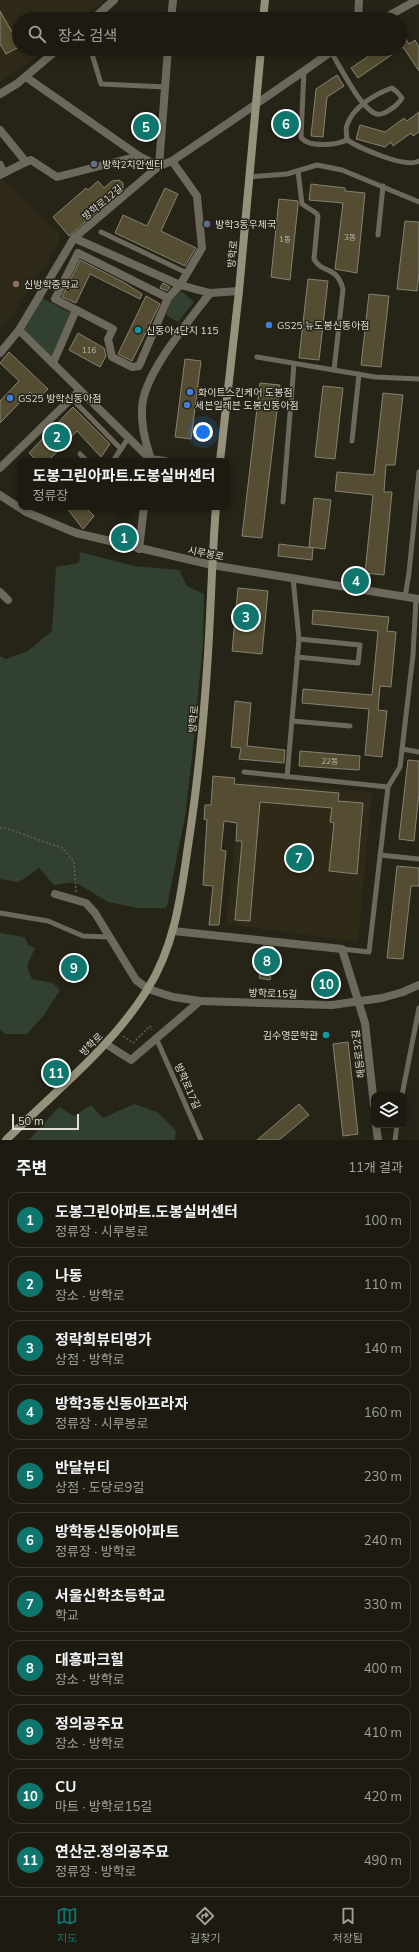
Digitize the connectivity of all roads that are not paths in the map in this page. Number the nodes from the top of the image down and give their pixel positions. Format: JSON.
{"nodes":[{"id":1,"x":114,"y":0,"type":"edge"},
{"id":2,"x":173,"y":0,"type":"edge"},
{"id":3,"x":265,"y":0,"type":"edge"},
{"id":4,"x":359,"y":0,"type":"edge"},
{"id":5,"x":417,"y":0,"type":"edge"},
{"id":6,"x":101,"y":12,"type":"edge"},
{"id":7,"x":172,"y":12,"type":"edge"},
{"id":8,"x":264,"y":12,"type":"edge"},
{"id":9,"x":358,"y":12,"type":"edge"},
{"id":10,"x":396,"y":12,"type":"edge"},
{"id":11,"x":50,"y":56,"type":"edge"},
{"id":12,"x":93,"y":56,"type":"edge"},
{"id":13,"x":168,"y":56,"type":"edge"},
{"id":14,"x":260,"y":56,"type":"edge"},
{"id":15,"x":325,"y":56,"type":"edge"},
{"id":16,"x":336,"y":56,"type":"edge"},
{"id":17,"x":304,"y":70,"type":"junction"},
{"id":18,"x":26,"y":77,"type":"junction"},
{"id":19,"x":166,"y":87,"type":"junction"},
{"id":20,"x":0,"y":94,"type":"edge"},
{"id":21,"x":364,"y":104,"type":"junction"},
{"id":22,"x":256,"y":106,"type":"junction"},
{"id":23,"x":0,"y":130,"type":"edge"},
{"id":24,"x":347,"y":140,"type":"junction"},
{"id":25,"x":139,"y":156,"type":"junction"},
{"id":26,"x":172,"y":161,"type":"junction"},
{"id":27,"x":419,"y":161,"type":"edge"},
{"id":28,"x":26,"y":162,"type":"junction"},
{"id":29,"x":0,"y":165,"type":"edge"},
{"id":30,"x":159,"y":166,"type":"junction"},
{"id":31,"x":298,"y":171,"type":"junction"},
{"id":32,"x":2,"y":174,"type":"edge"},
{"id":33,"x":249,"y":177,"type":"junction"},
{"id":34,"x":383,"y":186,"type":"junction"},
{"id":35,"x":419,"y":202,"type":"edge"},
{"id":36,"x":101,"y":232,"type":"dead end"},
{"id":37,"x":378,"y":235,"type":"dead end"},
{"id":38,"x":74,"y":238,"type":"junction"},
{"id":39,"x":188,"y":273,"type":"junction"},
{"id":40,"x":180,"y":286,"type":"junction"},
{"id":41,"x":239,"y":291,"type":"junction"},
{"id":42,"x":210,"y":292,"type":"junction"},
{"id":43,"x":168,"y":298,"type":"junction"},
{"id":44,"x":76,"y":310,"type":"junction"},
{"id":45,"x":19,"y":330,"type":"junction"},
{"id":46,"x":0,"y":352,"type":"edge"},
{"id":47,"x":257,"y":357,"type":"dead end"},
{"id":48,"x":52,"y":363,"type":"junction"},
{"id":49,"x":294,"y":364,"type":"junction"},
{"id":50,"x":334,"y":370,"type":"junction"},
{"id":51,"x":358,"y":374,"type":"junction"},
{"id":52,"x":419,"y":379,"type":"edge"},
{"id":53,"x":80,"y":390,"type":"junction"},
{"id":54,"x":77,"y":404,"type":"dead end"},
{"id":55,"x":129,"y":437,"type":"junction"},
{"id":56,"x":352,"y":441,"type":"dead end"},
{"id":57,"x":121,"y":449,"type":"junction"},
{"id":58,"x":80,"y":454,"type":"dead end"},
{"id":59,"x":84,"y":458,"type":"edge"},
{"id":60,"x":115,"y":458,"type":"edge"},
{"id":61,"x":148,"y":458,"type":"edge"},
{"id":62,"x":149,"y":458,"type":"edge"},
{"id":63,"x":220,"y":458,"type":"edge"},
{"id":64,"x":0,"y":468,"type":"edge"},
{"id":65,"x":419,"y":472,"type":"edge"},
{"id":66,"x":0,"y":495,"type":"edge"},
{"id":67,"x":283,"y":502,"type":"dead end"},
{"id":68,"x":18,"y":507,"type":"edge"},
{"id":69,"x":23,"y":510,"type":"edge"},
{"id":70,"x":144,"y":510,"type":"edge"},
{"id":71,"x":216,"y":510,"type":"edge"},
{"id":72,"x":139,"y":549,"type":"junction"},
{"id":73,"x":212,"y":565,"type":"junction"},
{"id":74,"x":293,"y":578,"type":"junction"},
{"id":75,"x":0,"y":592,"type":"edge"},
{"id":76,"x":405,"y":597,"type":"junction"},
{"id":77,"x":417,"y":599,"type":"edge"},
{"id":78,"x":8,"y":600,"type":"dead end"},
{"id":79,"x":299,"y":639,"type":"junction"},
{"id":80,"x":297,"y":657,"type":"junction"},
{"id":81,"x":292,"y":721,"type":"junction"},
{"id":82,"x":350,"y":726,"type":"dead end"},
{"id":83,"x":402,"y":749,"type":"junction"},
{"id":84,"x":419,"y":752,"type":"edge"},
{"id":85,"x":244,"y":772,"type":"dead end"},
{"id":86,"x":287,"y":777,"type":"junction"},
{"id":87,"x":388,"y":787,"type":"junction"},
{"id":88,"x":380,"y":855,"type":"junction"},
{"id":89,"x":419,"y":859,"type":"edge"},
{"id":90,"x":55,"y":894,"type":"dead end"},
{"id":91,"x":0,"y":914,"type":"edge"},
{"id":92,"x":173,"y":931,"type":"junction"},
{"id":93,"x":109,"y":937,"type":"junction"},
{"id":94,"x":342,"y":949,"type":"junction"},
{"id":95,"x":419,"y":985,"type":"edge"},
{"id":96,"x":148,"y":988,"type":"junction"},
{"id":97,"x":200,"y":1001,"type":"junction"},
{"id":98,"x":357,"y":1002,"type":"junction"},
{"id":99,"x":419,"y":1008,"type":"edge"},
{"id":100,"x":157,"y":1040,"type":"junction"},
{"id":101,"x":106,"y":1044,"type":"junction"},
{"id":102,"x":373,"y":1092,"type":"edge"},
{"id":103,"x":403,"y":1092,"type":"edge"},
{"id":104,"x":376,"y":1128,"type":"edge"},
{"id":105,"x":397,"y":1128,"type":"edge"},
{"id":106,"x":6,"y":1140,"type":"edge"},
{"id":107,"x":201,"y":1140,"type":"edge"},
{"id":108,"x":378,"y":1140,"type":"edge"},
{"id":109,"x":396,"y":1140,"type":"edge"}],
"edges":[{"from":1,"to":6,"type":"street"},
{"from":2,"to":7,"type":"street"},
{"from":3,"to":8,"type":"main road"},
{"from":4,"to":9,"type":"street"},
{"from":5,"to":10,"type":"street"},
{"from":11,"to":18,"type":"street"},
{"from":12,"to":19,"type":"lane"},
{"from":13,"to":19,"type":"street"},
{"from":14,"to":22,"type":"main road","name":"방학로"},
{"from":15,"to":17,"type":"street","name":"방학로12길"},
{"from":16,"to":21,"type":"lane"},
{"from":17,"to":22,"type":"street","name":"방학로12길"},
{"from":17,"to":24,"type":"lane"},
{"from":18,"to":20,"type":"street"},
{"from":18,"to":25,"type":"street"},
{"from":19,"to":30,"type":"street"},
{"from":21,"to":21,"type":"lane"},
{"from":21,"to":24,"type":"lane"},
{"from":22,"to":26,"type":"street","name":"방학로12길"},
{"from":22,"to":33,"type":"main road","name":"방학로"},
{"from":23,"to":28,"type":"street"},
{"from":24,"to":27,"type":"lane"},
{"from":25,"to":28,"type":"street"},
{"from":25,"to":30,"type":"street"},
{"from":26,"to":30,"type":"street","name":"방학로12길"},
{"from":26,"to":39,"type":"street"},
{"from":28,"to":32,"type":"street"},
{"from":29,"to":32,"type":"street"},
{"from":30,"to":38,"type":"street","name":"방학로12길"},
{"from":31,"to":33,"type":"lane"},
{"from":31,"to":34,"type":"lane"},
{"from":31,"to":50,"type":"lane"},
{"from":33,"to":41,"type":"main road","name":"방학로"},
{"from":34,"to":35,"type":"lane"},
{"from":34,"to":37,"type":"lane"},
{"from":36,"to":39,"type":"lane"},
{"from":38,"to":40,"type":"street"},
{"from":38,"to":45,"type":"street","name":"방학로12길"},
{"from":39,"to":40,"type":"street"},
{"from":40,"to":42,"type":"street"},
{"from":40,"to":43,"type":"street"},
{"from":41,"to":42,"type":"street"},
{"from":41,"to":63,"type":"main road","name":"방학로"},
{"from":42,"to":62,"type":"street"},
{"from":43,"to":44,"type":"street"},
{"from":43,"to":44,"type":"street"},
{"from":44,"to":48,"type":"street"},
{"from":45,"to":46,"type":"street","name":"방학로12길"},
{"from":45,"to":48,"type":"street"},
{"from":47,"to":49,"type":"lane"},
{"from":48,"to":53,"type":"street"},
{"from":49,"to":50,"type":"lane"},
{"from":49,"to":67,"type":"lane"},
{"from":50,"to":51,"type":"lane"},
{"from":51,"to":52,"type":"lane"},
{"from":51,"to":56,"type":"lane"},
{"from":53,"to":55,"type":"street"},
{"from":53,"to":64,"type":"street"},
{"from":54,"to":57,"type":"lane"},
{"from":55,"to":57,"type":"lane"},
{"from":55,"to":61,"type":"street"},
{"from":57,"to":60,"type":"lane"},
{"from":58,"to":59,"type":"lane"},
{"from":65,"to":76,"type":"lane"},
{"from":66,"to":68,"type":"street","name":"시루봉로"},
{"from":69,"to":72,"type":"street","name":"시루봉로"},
{"from":70,"to":72,"type":"street"},
{"from":71,"to":73,"type":"main road","name":"방학로"},
{"from":72,"to":73,"type":"street","name":"시루봉로"},
{"from":73,"to":74,"type":"street","name":"시루봉로"},
{"from":73,"to":92,"type":"main road","name":"방학로"},
{"from":74,"to":76,"type":"street","name":"시루봉로"},
{"from":74,"to":79,"type":"lane"},
{"from":75,"to":78,"type":"street"},
{"from":76,"to":77,"type":"street","name":"시루봉로"},
{"from":77,"to":83,"type":"lane"},
{"from":79,"to":80,"type":"lane"},
{"from":79,"to":80,"type":"lane"},
{"from":80,"to":81,"type":"lane"},
{"from":81,"to":82,"type":"lane"},
{"from":81,"to":86,"type":"lane"},
{"from":83,"to":84,"type":"lane"},
{"from":83,"to":87,"type":"lane"},
{"from":85,"to":86,"type":"lane"},
{"from":86,"to":87,"type":"lane"},
{"from":87,"to":88,"type":"lane"},
{"from":88,"to":89,"type":"lane"},
{"from":88,"to":94,"type":"lane"},
{"from":90,"to":93,"type":"street"},
{"from":91,"to":93,"type":"lane"},
{"from":92,"to":94,"type":"street"},
{"from":92,"to":96,"type":"main road","name":"방학로"},
{"from":93,"to":96,"type":"street"},
{"from":94,"to":98,"type":"street"},
{"from":95,"to":98,"type":"street","name":"방학로15길"},
{"from":96,"to":97,"type":"street","name":"방학로15길"},
{"from":96,"to":101,"type":"main road","name":"방학로"},
{"from":97,"to":98,"type":"street","name":"방학로15길"},
{"from":97,"to":100,"type":"street"},
{"from":98,"to":102,"type":"street","name":"해등로32길"},
{"from":99,"to":103,"type":"lane"},
{"from":100,"to":101,"type":"street"},
{"from":100,"to":107,"type":"lane","name":"방학로17길"},
{"from":101,"to":106,"type":"main road","name":"방학로"},
{"from":104,"to":108,"type":"street"},
{"from":105,"to":109,"type":"lane"}]}
